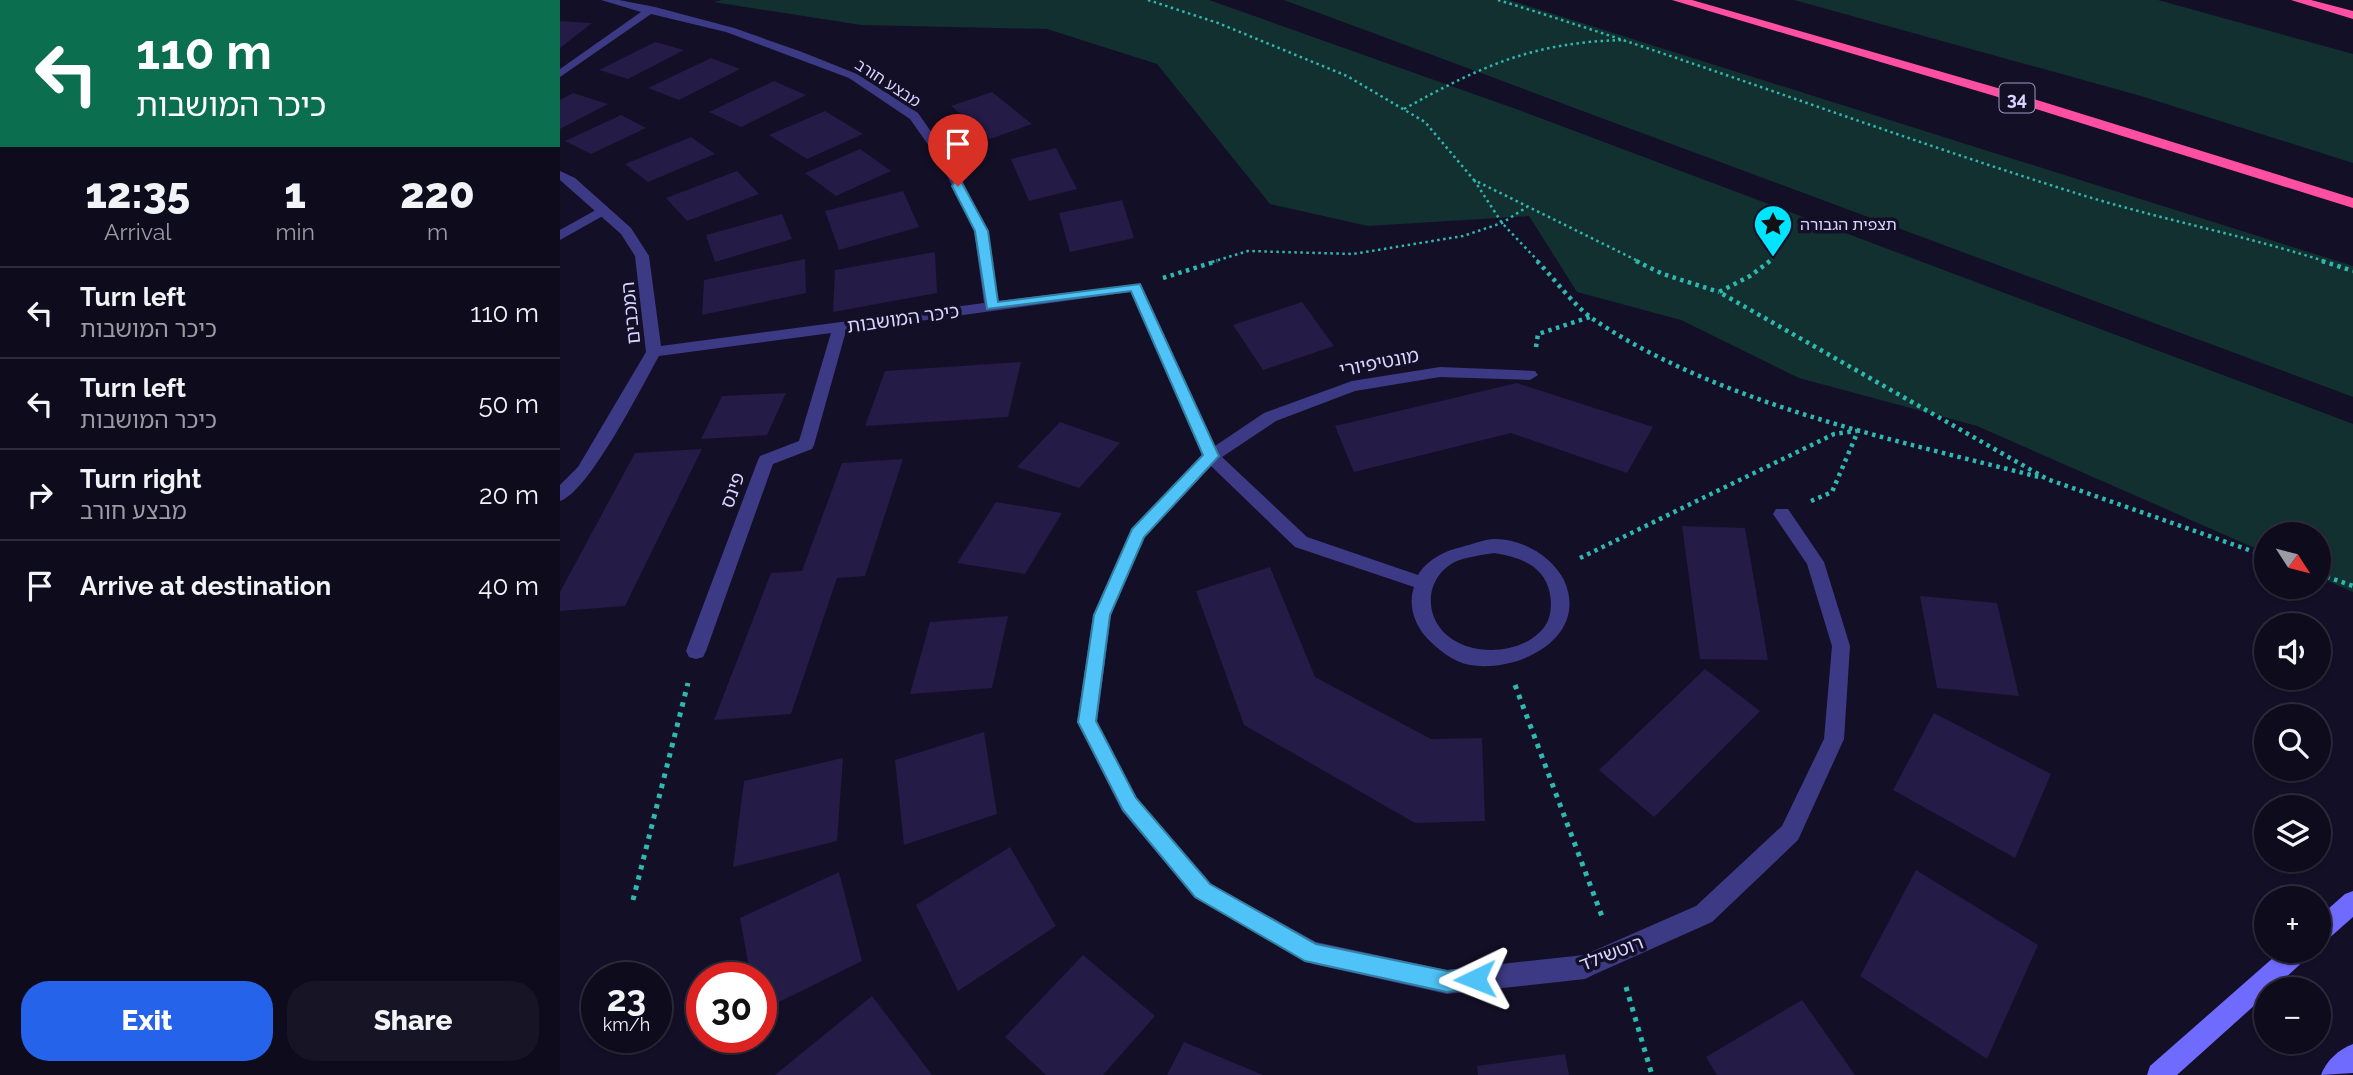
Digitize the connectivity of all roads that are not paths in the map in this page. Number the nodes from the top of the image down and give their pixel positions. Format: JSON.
{"nodes":[{"id":1,"x":606,"y":0,"type":"edge"},
{"id":2,"x":1678,"y":0,"type":"edge"},
{"id":3,"x":2297,"y":0,"type":"edge"},
{"id":4,"x":651,"y":9,"type":"junction"},
{"id":5,"x":2353,"y":15,"type":"edge"},
{"id":6,"x":560,"y":74,"type":"edge"},
{"id":7,"x":560,"y":175,"type":"edge"},
{"id":8,"x":2353,"y":203,"type":"edge"},
{"id":9,"x":603,"y":210,"type":"junction"},
{"id":10,"x":560,"y":236,"type":"edge"},
{"id":11,"x":992,"y":306,"type":"junction"},
{"id":12,"x":840,"y":327,"type":"junction"},
{"id":13,"x":654,"y":352,"type":"junction"},
{"id":14,"x":1530,"y":375,"type":"road end"},
{"id":15,"x":1211,"y":456,"type":"junction"},
{"id":16,"x":560,"y":495,"type":"edge"},
{"id":17,"x":1782,"y":514,"type":"road end"},
{"id":18,"x":1422,"y":583,"type":"junction"},
{"id":19,"x":696,"y":651,"type":"road end"},
{"id":20,"x":2353,"y":902,"type":"edge"},
{"id":21,"x":2331,"y":921,"type":"edge"},
{"id":22,"x":2284,"y":963,"type":"edge"},
{"id":23,"x":2353,"y":1056,"type":"edge"},
{"id":24,"x":2159,"y":1075,"type":"edge"},
{"id":25,"x":2333,"y":1075,"type":"edge"}],
"edges":[{"from":1,"to":4,"type":"street","name":"מבצע חורב"},
{"from":2,"to":8,"type":"highway","number":"34"},
{"from":3,"to":5,"type":"highway"},
{"from":4,"to":6,"type":"street"},
{"from":4,"to":11,"type":"street","name":"מבצע חורב"},
{"from":7,"to":9,"type":"street","name":"המכבים"},
{"from":9,"to":10,"type":"street"},
{"from":9,"to":13,"type":"street","name":"המכבים"},
{"from":11,"to":12,"type":"street","name":"כיכר המושבות"},
{"from":11,"to":15,"type":"street","name":"כיכר המושבות"},
{"from":12,"to":13,"type":"street","name":"כיכר המושבות"},
{"from":12,"to":19,"type":"street","name":"פינס"},
{"from":13,"to":16,"type":"street","name":"המכבים"},
{"from":14,"to":15,"type":"street","name":"מונטיפיורי"},
{"from":15,"to":17,"type":"street","name":"רוטשילד"},
{"from":15,"to":18,"type":"street"},
{"from":18,"to":18,"type":"street"},
{"from":20,"to":21,"type":"street"},
{"from":22,"to":24,"type":"street"},
{"from":23,"to":25,"type":"street"}]}
